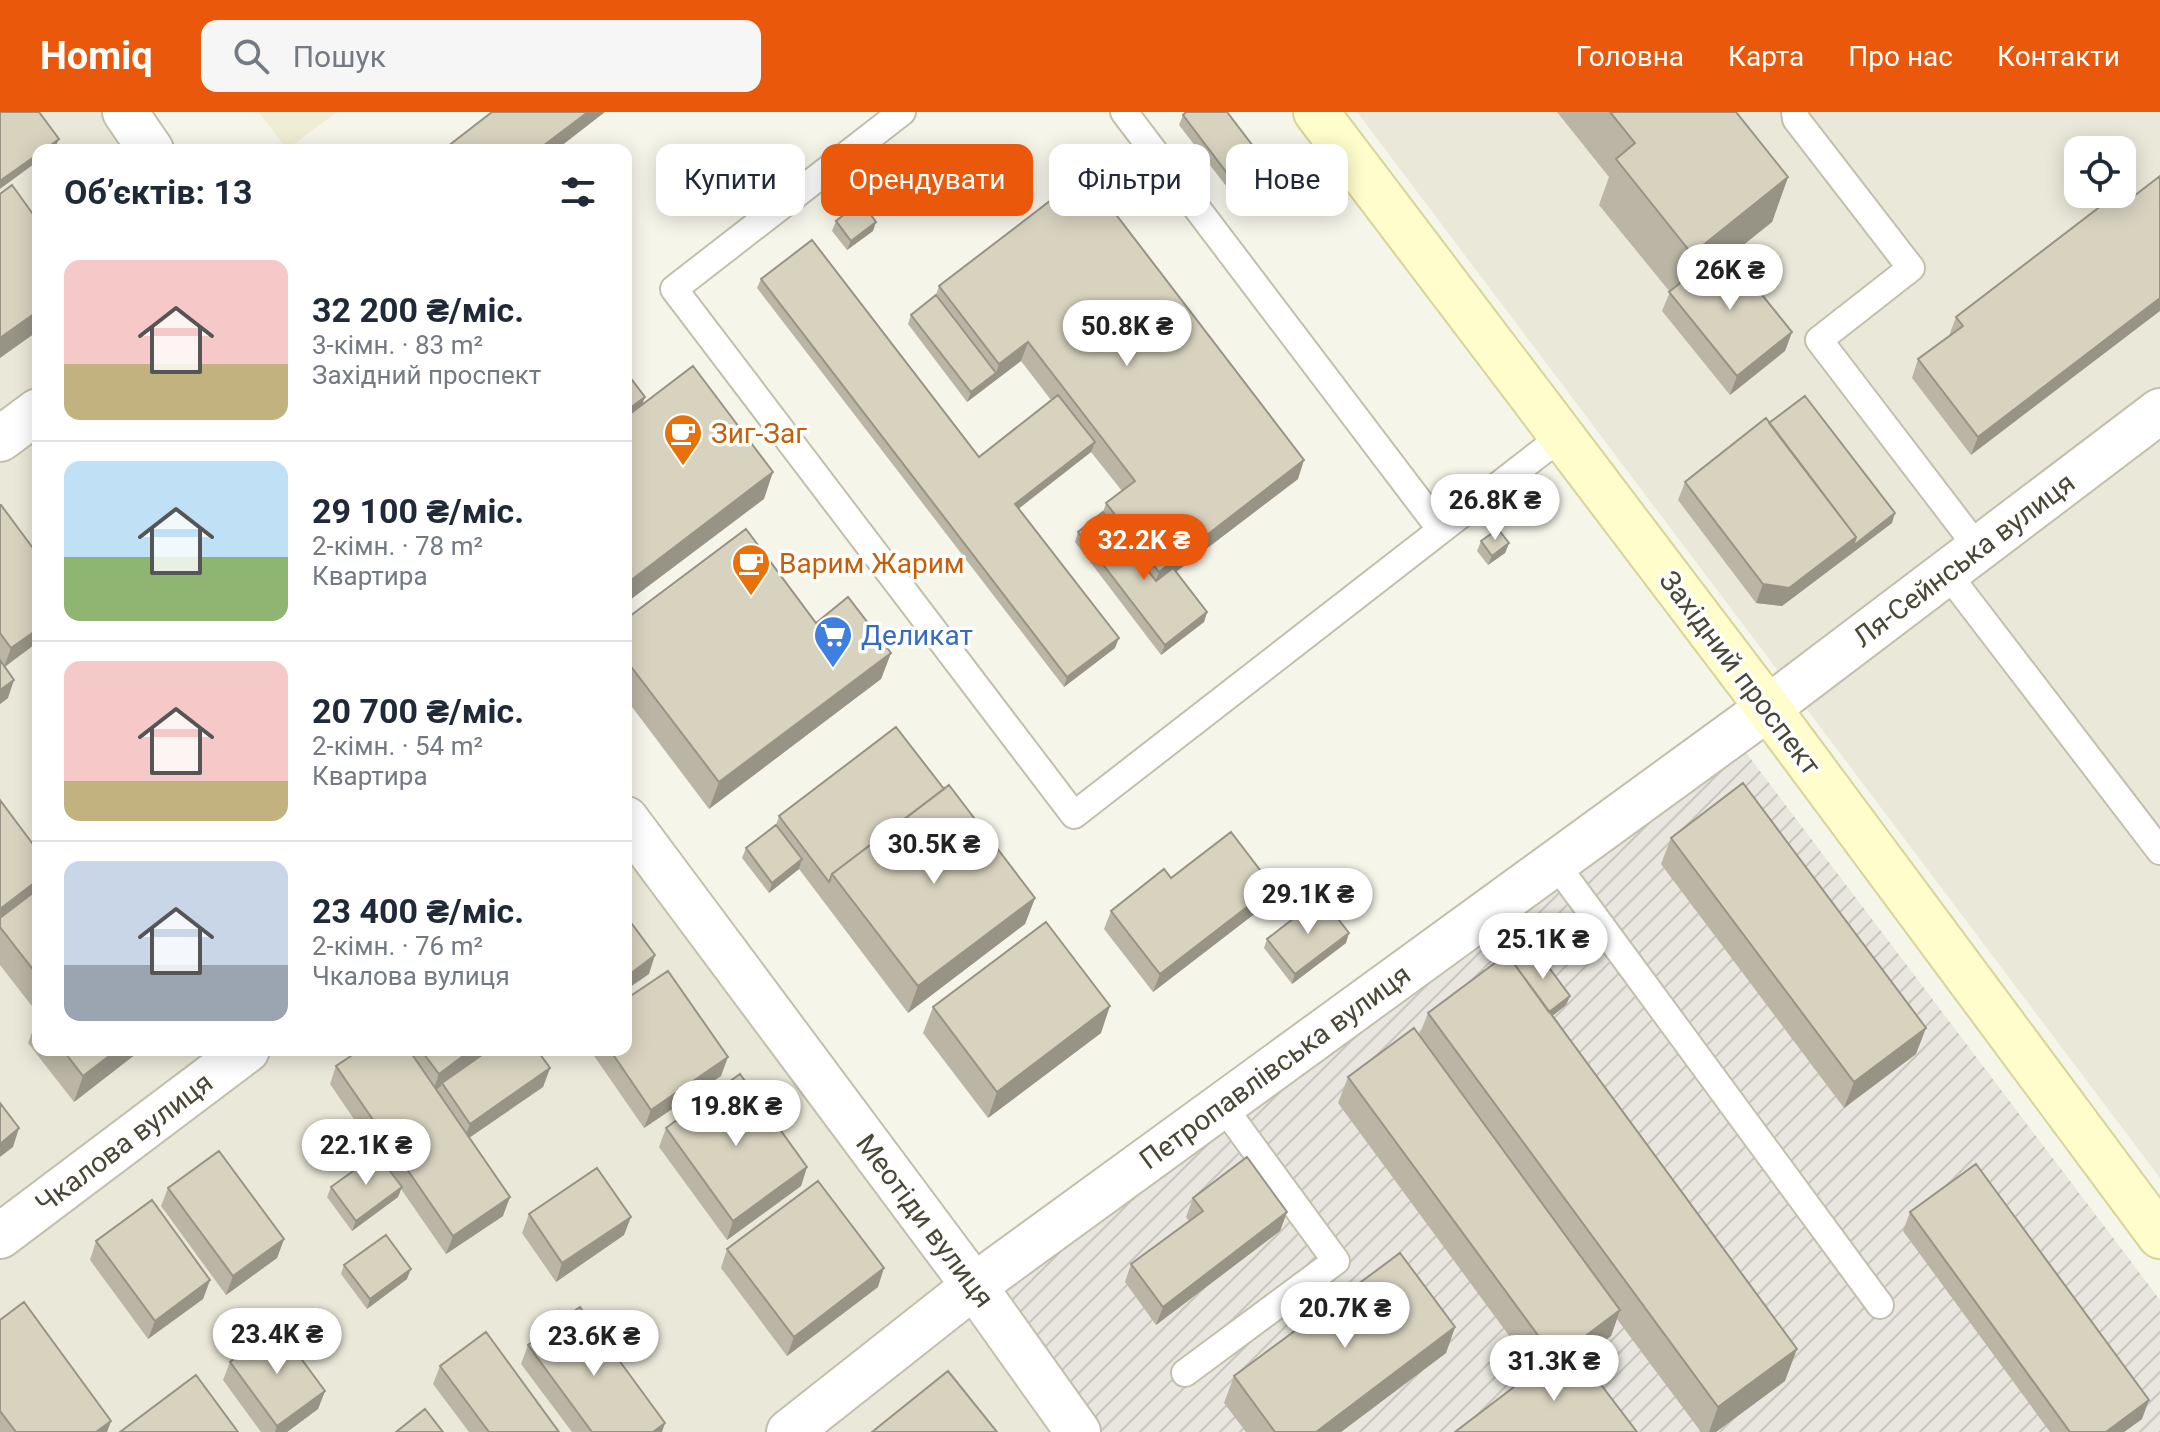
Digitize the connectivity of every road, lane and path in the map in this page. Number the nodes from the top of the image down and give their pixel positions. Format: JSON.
{"nodes":[{"id":1,"x":125,"y":112,"type":"edge"},
{"id":2,"x":902,"y":112,"type":"edge"},
{"id":3,"x":1124,"y":112,"type":"edge"},
{"id":4,"x":1316,"y":112,"type":"edge"},
{"id":5,"x":1795,"y":112,"type":"edge"},
{"id":6,"x":147,"y":144,"type":"edge"},
{"id":7,"x":2160,"y":411,"type":"edge"},
{"id":8,"x":32,"y":415,"type":"edge"},
{"id":9,"x":1562,"y":436,"type":"junction"},
{"id":10,"x":0,"y":439,"type":"edge"},
{"id":11,"x":1441,"y":530,"type":"junction"},
{"id":12,"x":1962,"y":560,"type":"junction"},
{"id":13,"x":1768,"y":708,"type":"junction"},
{"id":14,"x":632,"y":827,"type":"edge"},
{"id":15,"x":2160,"y":851,"type":"edge"},
{"id":16,"x":1555,"y":863,"type":"junction"},
{"id":17,"x":239,"y":1056,"type":"edge"},
{"id":18,"x":1222,"y":1105,"type":"junction"},
{"id":19,"x":0,"y":1236,"type":"edge"},
{"id":20,"x":2160,"y":1236,"type":"edge"},
{"id":21,"x":974,"y":1286,"type":"junction"},
{"id":22,"x":1880,"y":1305,"type":"dead end"},
{"id":23,"x":1185,"y":1373,"type":"dead end"},
{"id":24,"x":789,"y":1432,"type":"edge"},
{"id":25,"x":1078,"y":1432,"type":"edge"}],
"edges":[{"from":1,"to":6,"type":"street"},
{"from":2,"to":11,"type":"lane"},
{"from":3,"to":11,"type":"lane"},
{"from":4,"to":9,"type":"main road","name":"Західний проспект"},
{"from":5,"to":12,"type":"lane"},
{"from":7,"to":12,"type":"street","name":"Ля-Сейнська вулиця"},
{"from":8,"to":10,"type":"street"},
{"from":9,"to":11,"type":"lane"},
{"from":9,"to":13,"type":"main road","name":"Західний проспект"},
{"from":12,"to":13,"type":"street","name":"Ля-Сейнська вулиця"},
{"from":12,"to":15,"type":"lane"},
{"from":13,"to":16,"type":"street","name":"Петропавлівська вулиця"},
{"from":13,"to":20,"type":"main road","name":"Західний проспект"},
{"from":14,"to":21,"type":"street","name":"Меотіди вулиця"},
{"from":16,"to":18,"type":"street","name":"Петропавлівська вулиця"},
{"from":16,"to":22,"type":"lane"},
{"from":17,"to":19,"type":"street","name":"Чкалова вулиця"},
{"from":18,"to":21,"type":"street","name":"Петропавлівська вулиця"},
{"from":18,"to":23,"type":"lane"},
{"from":21,"to":24,"type":"street","name":"Петропавлівська вулиця"},
{"from":21,"to":25,"type":"street","name":"Меотіди вулиця"}]}
